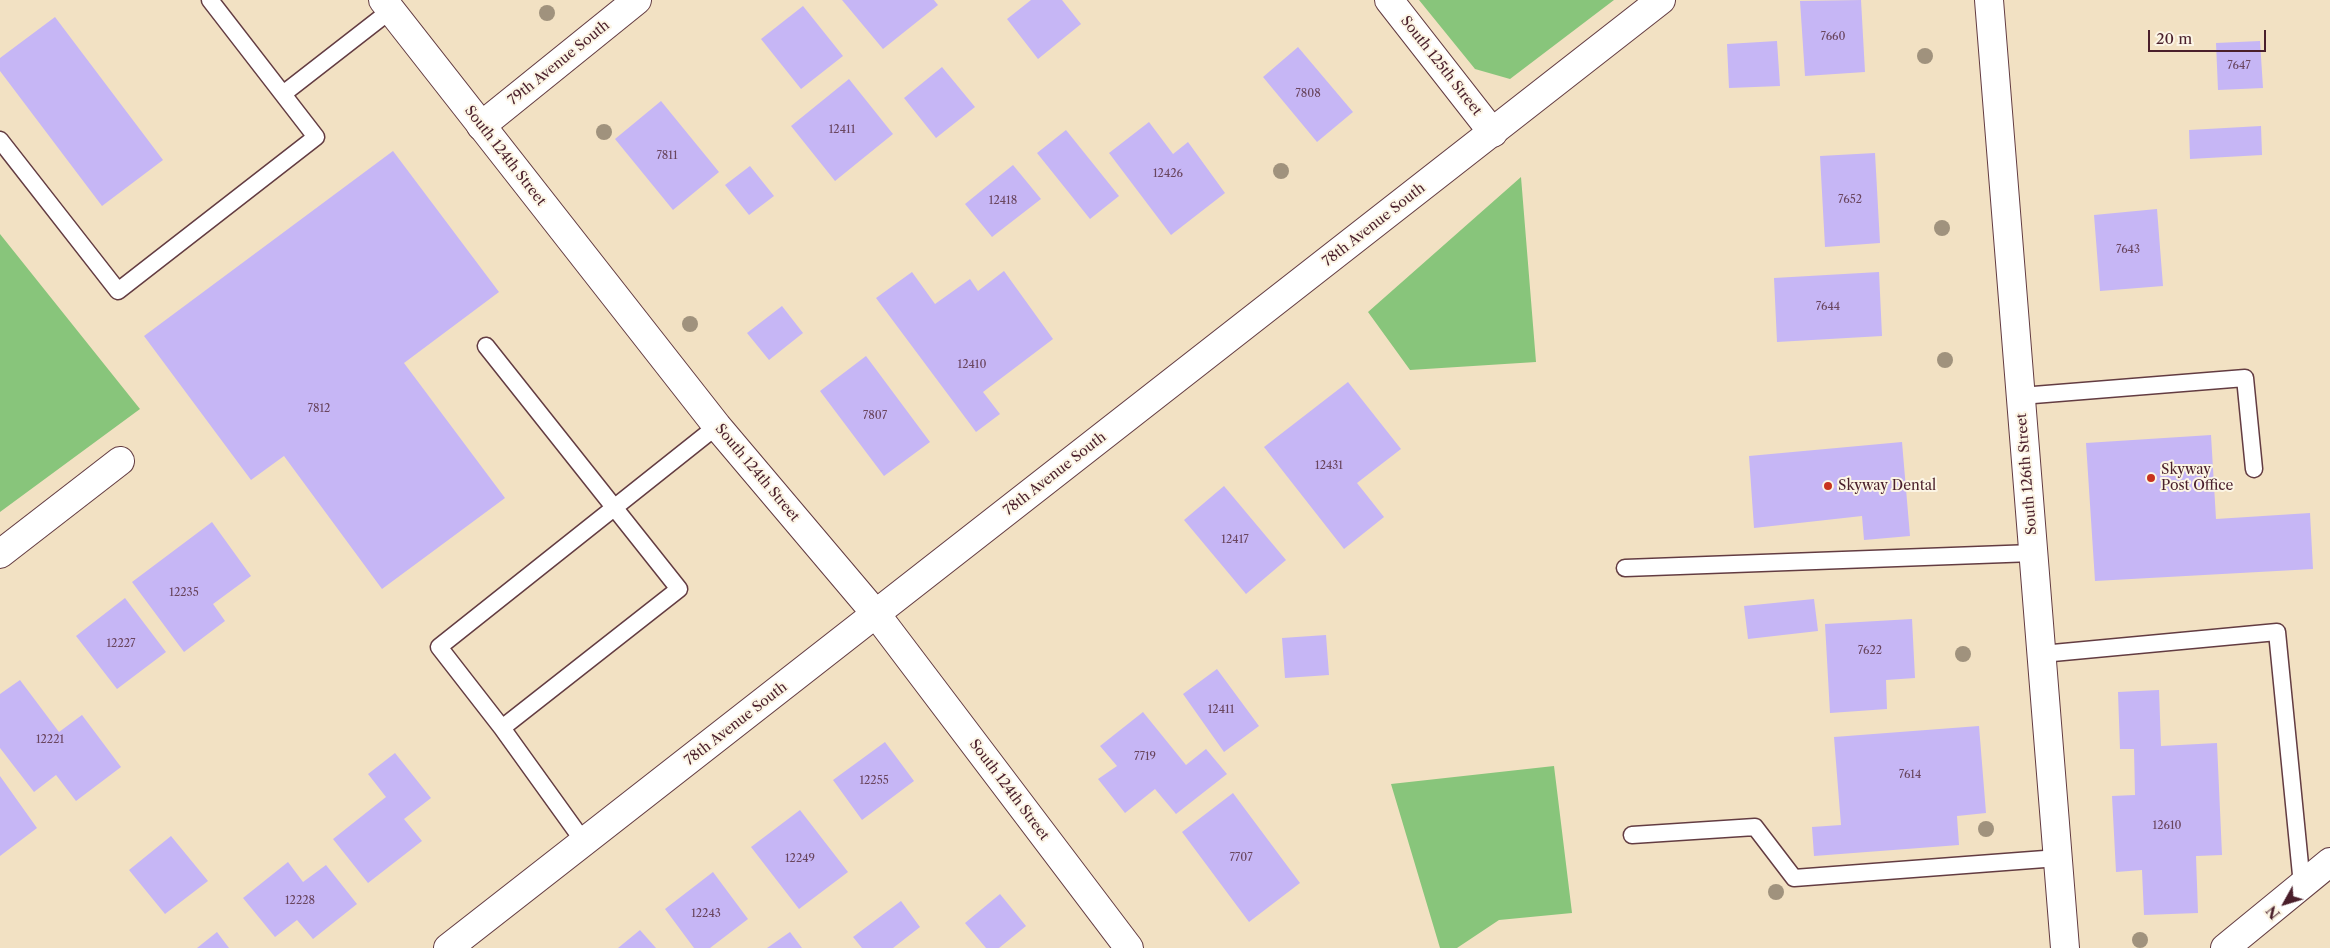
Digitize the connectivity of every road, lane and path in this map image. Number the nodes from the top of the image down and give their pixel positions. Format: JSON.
{"nodes":[{"id":1,"x":210,"y":0,"type":"edge"},
{"id":2,"x":637,"y":0,"type":"edge"},
{"id":3,"x":1389,"y":0,"type":"edge"},
{"id":4,"x":1661,"y":0,"type":"edge"},
{"id":5,"x":1989,"y":0,"type":"edge"},
{"id":6,"x":387,"y":5,"type":"edge"},
{"id":7,"x":283,"y":94,"type":"junction"},
{"id":8,"x":481,"y":126,"type":"junction"},
{"id":9,"x":1493,"y":133,"type":"junction"},
{"id":10,"x":0,"y":140,"type":"edge"},
{"id":11,"x":486,"y":346,"type":"dead end"},
{"id":12,"x":2021,"y":396,"type":"junction"},
{"id":13,"x":717,"y":426,"type":"junction"},
{"id":14,"x":120,"y":461,"type":"dead end"},
{"id":15,"x":2254,"y":469,"type":"dead end"},
{"id":16,"x":614,"y":506,"type":"junction"},
{"id":17,"x":2033,"y":553,"type":"junction"},
{"id":18,"x":0,"y":554,"type":"edge"},
{"id":19,"x":1625,"y":568,"type":"dead end"},
{"id":20,"x":876,"y":614,"type":"junction"},
{"id":21,"x":2042,"y":654,"type":"junction"},
{"id":22,"x":502,"y":728,"type":"junction"},
{"id":23,"x":1632,"y":835,"type":"dead end"},
{"id":24,"x":584,"y":842,"type":"junction"},
{"id":25,"x":2058,"y":858,"type":"junction"},
{"id":26,"x":2330,"y":862,"type":"edge"},
{"id":27,"x":2302,"y":885,"type":"junction"},
{"id":28,"x":448,"y":948,"type":"edge"},
{"id":29,"x":1129,"y":948,"type":"edge"},
{"id":30,"x":2065,"y":948,"type":"edge"},
{"id":31,"x":2225,"y":948,"type":"edge"}],
"edges":[{"from":1,"to":7,"type":"lane"},
{"from":2,"to":8,"type":"street","name":"79th Avenue South"},
{"from":3,"to":9,"type":"street","name":"South 125th Street"},
{"from":4,"to":9,"type":"street","name":"78th Avenue South"},
{"from":5,"to":12,"type":"street","name":"South 126th Street"},
{"from":6,"to":7,"type":"lane"},
{"from":6,"to":8,"type":"street","name":"South 124th Street"},
{"from":7,"to":10,"type":"lane"},
{"from":8,"to":13,"type":"street","name":"South 124th Street"},
{"from":9,"to":20,"type":"street","name":"78th Avenue South"},
{"from":11,"to":16,"type":"lane"},
{"from":12,"to":15,"type":"lane"},
{"from":12,"to":17,"type":"street","name":"South 126th Street"},
{"from":13,"to":16,"type":"lane"},
{"from":13,"to":20,"type":"street","name":"South 124th Street"},
{"from":14,"to":18,"type":"street"},
{"from":16,"to":22,"type":"lane"},
{"from":16,"to":22,"type":"lane"},
{"from":17,"to":19,"type":"lane"},
{"from":17,"to":21,"type":"street","name":"South 126th Street"},
{"from":20,"to":24,"type":"street","name":"78th Avenue South"},
{"from":20,"to":29,"type":"street","name":"South 124th Street"},
{"from":21,"to":25,"type":"street","name":"South 126th Street"},
{"from":21,"to":27,"type":"lane"},
{"from":22,"to":24,"type":"lane"},
{"from":23,"to":25,"type":"lane"},
{"from":24,"to":28,"type":"street","name":"78th Avenue South"},
{"from":25,"to":30,"type":"street","name":"South 126th Street"},
{"from":26,"to":27,"type":"street"},
{"from":27,"to":31,"type":"street"}]}
